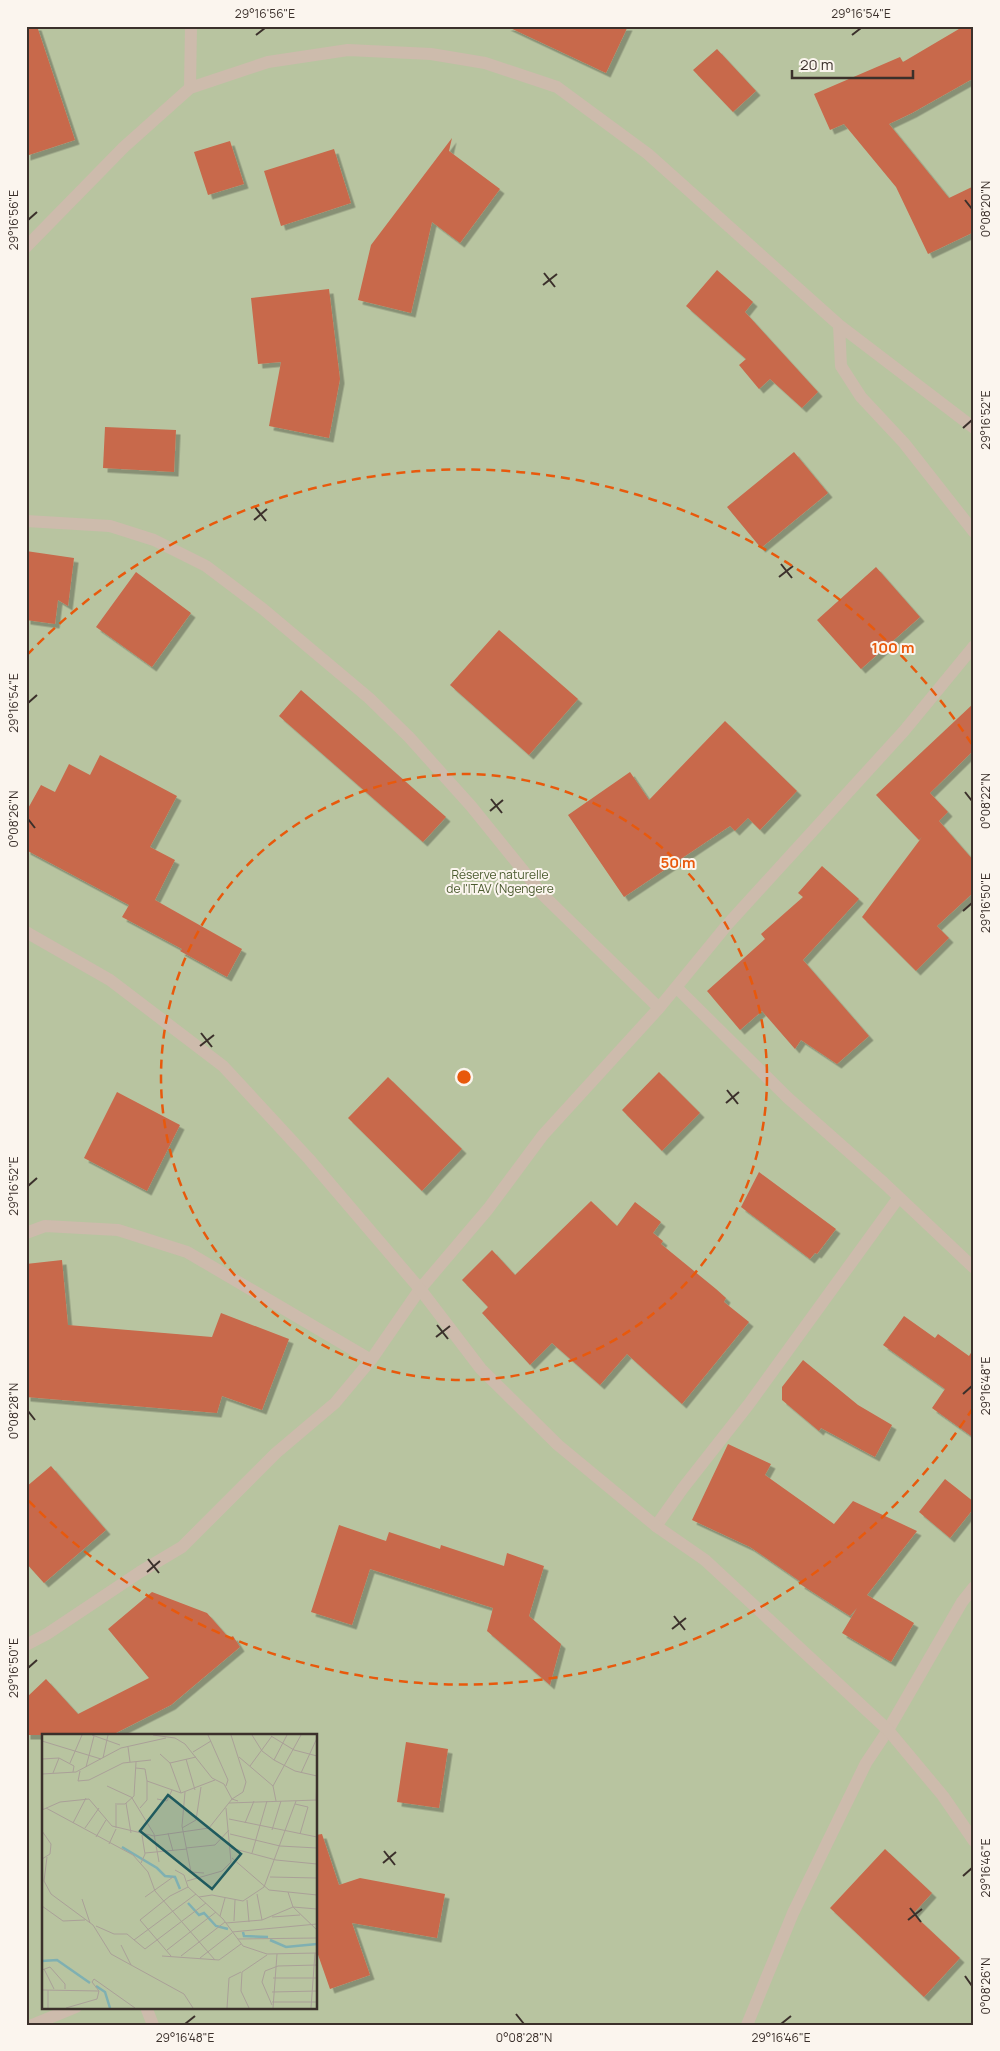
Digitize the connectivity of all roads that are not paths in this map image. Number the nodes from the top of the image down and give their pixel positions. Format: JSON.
{"nodes":[{"id":1,"x":191,"y":26,"type":"edge"},
{"id":2,"x":190,"y":88,"type":"junction"},
{"id":3,"x":26,"y":247,"type":"edge"},
{"id":4,"x":839,"y":326,"type":"junction"},
{"id":5,"x":974,"y":428,"type":"edge"},
{"id":6,"x":26,"y":521,"type":"edge"},
{"id":7,"x":974,"y":532,"type":"edge"},
{"id":8,"x":974,"y":646,"type":"edge"},
{"id":9,"x":26,"y":932,"type":"edge"},
{"id":10,"x":676,"y":988,"type":"junction"},
{"id":11,"x":659,"y":1008,"type":"junction"},
{"id":12,"x":899,"y":1197,"type":"junction"},
{"id":13,"x":26,"y":1233,"type":"edge"},
{"id":14,"x":974,"y":1268,"type":"edge"},
{"id":15,"x":420,"y":1289,"type":"junction"},
{"id":16,"x":371,"y":1360,"type":"junction"},
{"id":17,"x":656,"y":1526,"type":"junction"},
{"id":18,"x":974,"y":1587,"type":"edge"},
{"id":19,"x":26,"y":1645,"type":"edge"},
{"id":20,"x":888,"y":1730,"type":"junction"},
{"id":21,"x":974,"y":1841,"type":"edge"},
{"id":22,"x":74,"y":2008,"type":"edge"},
{"id":23,"x":146,"y":2008,"type":"edge"},
{"id":24,"x":32,"y":2025,"type":"edge"},
{"id":25,"x":153,"y":2025,"type":"edge"},
{"id":26,"x":747,"y":2025,"type":"edge"}],
"edges":[{"from":1,"to":2,"type":"street"},
{"from":2,"to":3,"type":"street"},
{"from":2,"to":4,"type":"street"},
{"from":4,"to":5,"type":"street"},
{"from":4,"to":7,"type":"street"},
{"from":6,"to":11,"type":"street"},
{"from":8,"to":10,"type":"street"},
{"from":9,"to":15,"type":"street"},
{"from":10,"to":11,"type":"street"},
{"from":10,"to":12,"type":"street"},
{"from":11,"to":15,"type":"street"},
{"from":12,"to":14,"type":"street"},
{"from":12,"to":17,"type":"street"},
{"from":13,"to":16,"type":"street"},
{"from":15,"to":16,"type":"street"},
{"from":15,"to":17,"type":"street"},
{"from":16,"to":19,"type":"street"},
{"from":17,"to":20,"type":"street"},
{"from":18,"to":20,"type":"street"},
{"from":20,"to":21,"type":"street"},
{"from":20,"to":26,"type":"street"},
{"from":22,"to":24,"type":"street"},
{"from":23,"to":25,"type":"street"}]}
